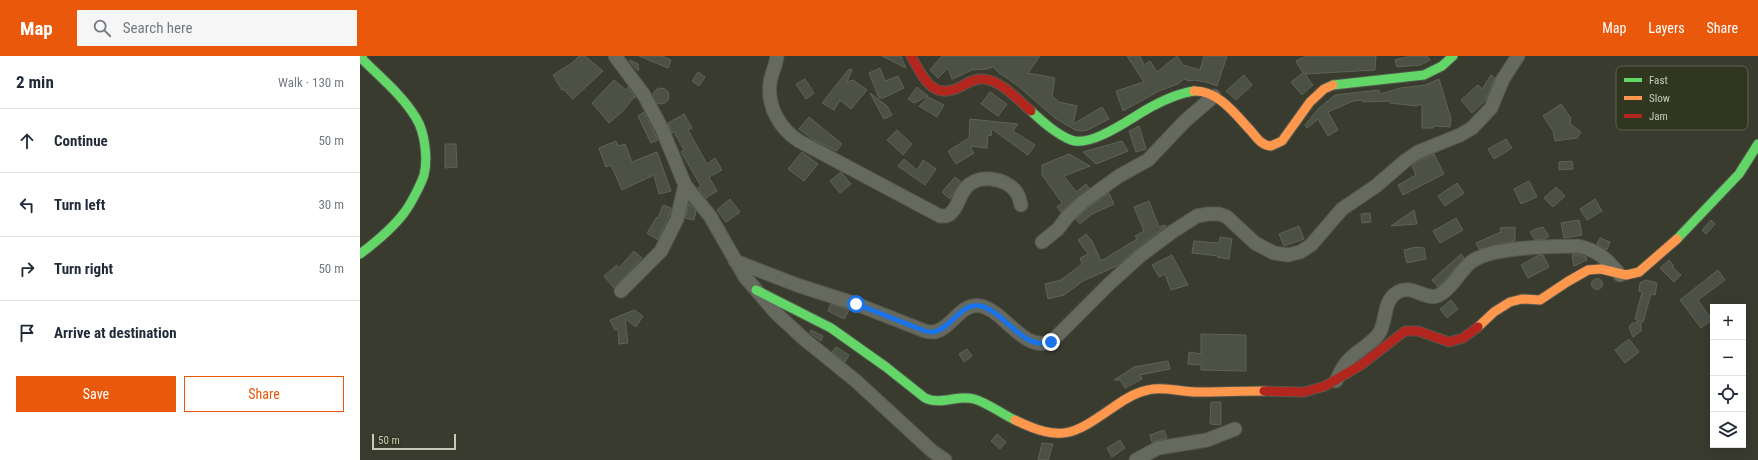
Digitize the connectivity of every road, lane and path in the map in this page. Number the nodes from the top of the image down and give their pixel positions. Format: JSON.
{"nodes":[{"id":1,"x":362,"y":56,"type":"edge"},
{"id":2,"x":615,"y":56,"type":"edge"},
{"id":3,"x":777,"y":56,"type":"edge"},
{"id":4,"x":911,"y":56,"type":"edge"},
{"id":5,"x":1453,"y":56,"type":"edge"},
{"id":6,"x":1518,"y":56,"type":"edge"},
{"id":7,"x":1439,"y":61,"type":"edge"},
{"id":8,"x":1214,"y":96,"type":"junction"},
{"id":9,"x":1758,"y":144,"type":"edge"},
{"id":10,"x":685,"y":185,"type":"junction"},
{"id":11,"x":1021,"y":205,"type":"dead end"},
{"id":12,"x":1042,"y":242,"type":"dead end"},
{"id":13,"x":360,"y":254,"type":"edge"},
{"id":14,"x":735,"y":260,"type":"junction"},
{"id":15,"x":1620,"y":275,"type":"junction"},
{"id":16,"x":756,"y":290,"type":"junction"},
{"id":17,"x":621,"y":291,"type":"dead end"},
{"id":18,"x":1336,"y":381,"type":"junction"},
{"id":19,"x":1235,"y":429,"type":"dead end"},
{"id":20,"x":946,"y":460,"type":"edge"},
{"id":21,"x":1136,"y":460,"type":"edge"}],
"edges":[{"from":1,"to":13,"type":"street"},
{"from":2,"to":10,"type":"street"},
{"from":3,"to":11,"type":"street"},
{"from":4,"to":8,"type":"street"},
{"from":5,"to":7,"type":"street"},
{"from":6,"to":14,"type":"street"},
{"from":7,"to":8,"type":"street"},
{"from":8,"to":12,"type":"street"},
{"from":9,"to":15,"type":"street"},
{"from":10,"to":14,"type":"street"},
{"from":10,"to":17,"type":"street"},
{"from":14,"to":16,"type":"street"},
{"from":15,"to":18,"type":"street"},
{"from":15,"to":18,"type":"street"},
{"from":16,"to":18,"type":"street"},
{"from":16,"to":20,"type":"street"},
{"from":19,"to":21,"type":"street"}]}
